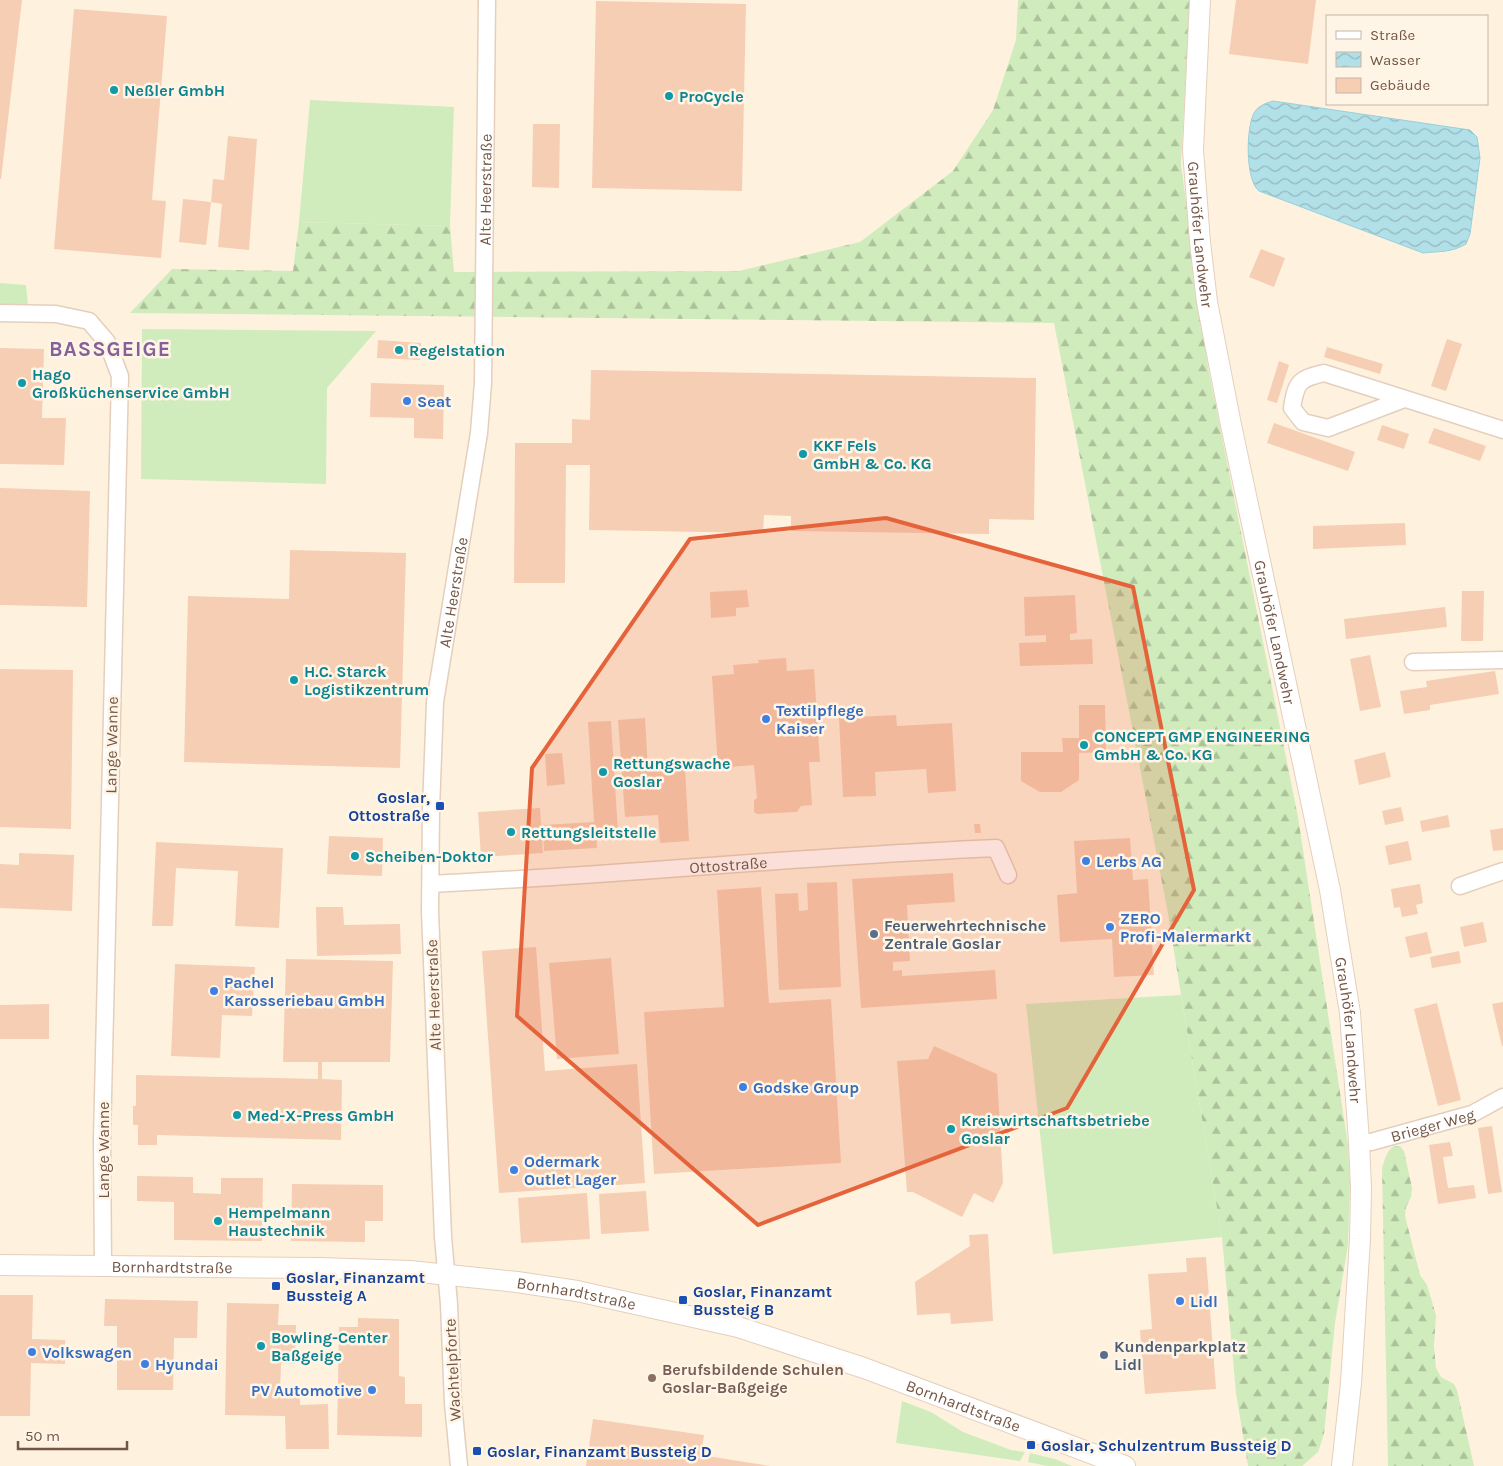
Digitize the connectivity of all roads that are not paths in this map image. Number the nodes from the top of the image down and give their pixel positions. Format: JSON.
{"nodes":[{"id":1,"x":487,"y":0,"type":"edge"},
{"id":2,"x":1200,"y":0,"type":"edge"},
{"id":3,"x":0,"y":313,"type":"edge"},
{"id":4,"x":1404,"y":399,"type":"junction"},
{"id":5,"x":1503,"y":430,"type":"edge"},
{"id":6,"x":1503,"y":660,"type":"edge"},
{"id":7,"x":1413,"y":662,"type":"dead end"},
{"id":8,"x":1503,"y":872,"type":"edge"},
{"id":9,"x":1008,"y":875,"type":"dead end"},
{"id":10,"x":431,"y":884,"type":"junction"},
{"id":11,"x":1460,"y":886,"type":"dead end"},
{"id":12,"x":1503,"y":1097,"type":"edge"},
{"id":13,"x":1360,"y":1142,"type":"junction"},
{"id":14,"x":0,"y":1265,"type":"edge"},
{"id":15,"x":103,"y":1267,"type":"junction"},
{"id":16,"x":446,"y":1274,"type":"junction"},
{"id":17,"x":1352,"y":1383,"type":"junction"},
{"id":18,"x":459,"y":1466,"type":"edge"},
{"id":19,"x":1124,"y":1466,"type":"edge"},
{"id":20,"x":1342,"y":1466,"type":"edge"},
{"id":21,"x":1348,"y":1466,"type":"edge"}],
"edges":[{"from":1,"to":10,"type":"street","name":"Alte Heerstraße"},
{"from":2,"to":13,"type":"street","name":"Grauhöfer Landwehr"},
{"from":3,"to":15,"type":"street","name":"Lange Wanne"},
{"from":4,"to":4,"type":"street"},
{"from":4,"to":5,"type":"street"},
{"from":6,"to":7,"type":"street"},
{"from":8,"to":11,"type":"street"},
{"from":9,"to":10,"type":"street","name":"Ottostraße"},
{"from":10,"to":16,"type":"street","name":"Alte Heerstraße"},
{"from":12,"to":13,"type":"street","name":"Brieger Weg"},
{"from":13,"to":17,"type":"street","name":"Grauhöfer Landwehr"},
{"from":14,"to":15,"type":"street","name":"Bornhardtstraße"},
{"from":15,"to":16,"type":"street","name":"Bornhardtstraße"},
{"from":16,"to":18,"type":"street","name":"Wachtelpforte"},
{"from":16,"to":19,"type":"street","name":"Bornhardtstraße"},
{"from":17,"to":20,"type":"street","name":"Grauhöfer Landwehr"},
{"from":17,"to":21,"type":"street","name":"Grauhöfer Landwehr"}]}
